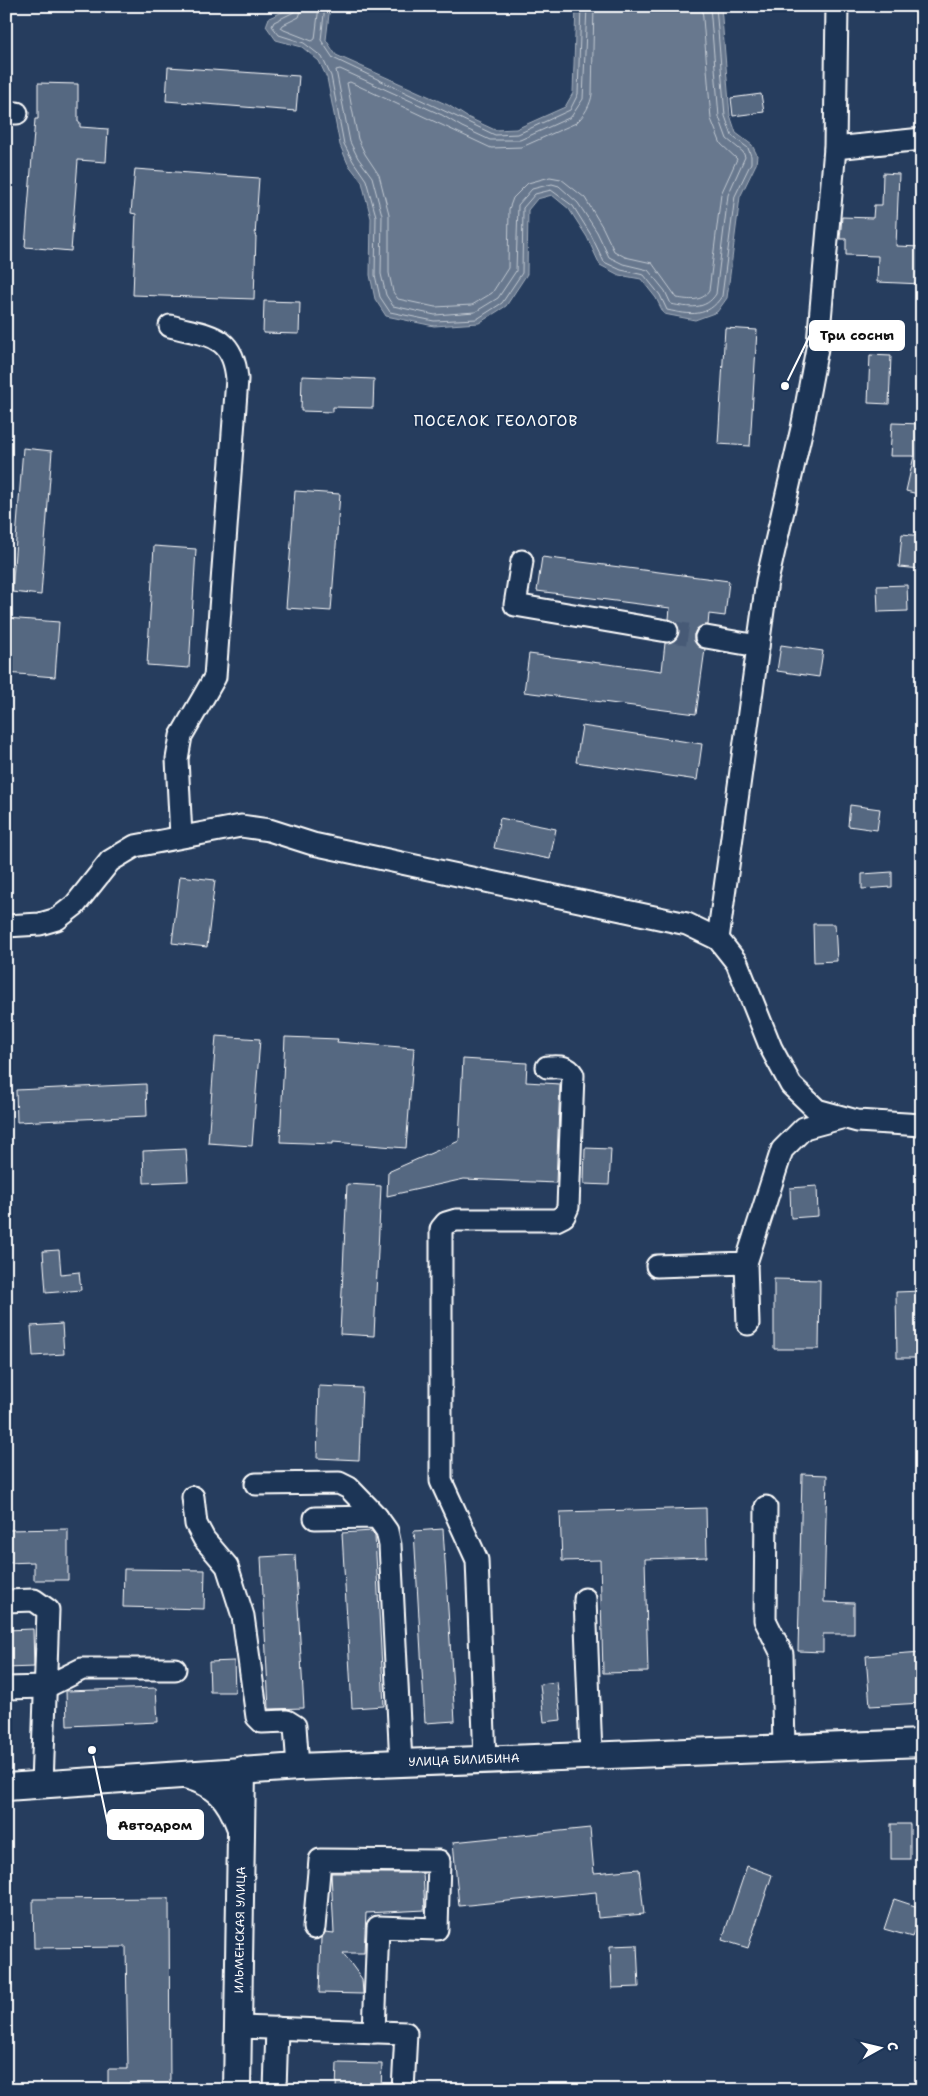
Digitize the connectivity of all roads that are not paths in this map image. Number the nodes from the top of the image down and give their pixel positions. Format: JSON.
{"nodes":[{"id":1,"x":836,"y":6,"type":"edge"},
{"id":2,"x":922,"y":139,"type":"edge"},
{"id":3,"x":835,"y":148,"type":"junction"},
{"id":4,"x":170,"y":326,"type":"dead end"},
{"id":5,"x":522,"y":561,"type":"dead end"},
{"id":6,"x":667,"y":631,"type":"tunnel mouth"},
{"id":7,"x":706,"y":637,"type":"tunnel mouth"},
{"id":8,"x":758,"y":646,"type":"junction"},
{"id":9,"x":181,"y":836,"type":"junction"},
{"id":10,"x":6,"y":926,"type":"edge"},
{"id":11,"x":718,"y":939,"type":"junction"},
{"id":12,"x":548,"y":1067,"type":"dead end"},
{"id":13,"x":844,"y":1118,"type":"junction"},
{"id":14,"x":922,"y":1125,"type":"edge"},
{"id":15,"x":746,"y":1263,"type":"junction"},
{"id":16,"x":657,"y":1266,"type":"dead end"},
{"id":17,"x":748,"y":1324,"type":"dead end"},
{"id":18,"x":256,"y":1484,"type":"dead end"},
{"id":19,"x":193,"y":1497,"type":"dead end"},
{"id":20,"x":766,"y":1507,"type":"dead end"},
{"id":21,"x":377,"y":1517,"type":"junction"},
{"id":22,"x":315,"y":1518,"type":"dead end"},
{"id":23,"x":585,"y":1599,"type":"dead end"},
{"id":24,"x":6,"y":1601,"type":"edge"},
{"id":25,"x":174,"y":1669,"type":"dead end"},
{"id":26,"x":46,"y":1686,"type":"junction"},
{"id":27,"x":6,"y":1688,"type":"edge"},
{"id":28,"x":922,"y":1743,"type":"edge"},
{"id":29,"x":784,"y":1748,"type":"junction"},
{"id":30,"x":591,"y":1755,"type":"junction"},
{"id":31,"x":485,"y":1759,"type":"junction"},
{"id":32,"x":401,"y":1762,"type":"junction"},
{"id":33,"x":298,"y":1767,"type":"junction"},
{"id":34,"x":242,"y":1770,"type":"junction"},
{"id":35,"x":184,"y":1774,"type":"junction"},
{"id":36,"x":42,"y":1785,"type":"junction"},
{"id":37,"x":6,"y":1787,"type":"edge"},
{"id":38,"x":242,"y":1829,"type":"junction"},
{"id":39,"x":314,"y":1928,"type":"dead end"},
{"id":40,"x":238,"y":2027,"type":"junction"},
{"id":41,"x":277,"y":2028,"type":"junction"},
{"id":42,"x":374,"y":2032,"type":"junction"},
{"id":43,"x":237,"y":2090,"type":"edge"},
{"id":44,"x":275,"y":2090,"type":"edge"},
{"id":45,"x":403,"y":2090,"type":"edge"}],
"edges":[{"from":1,"to":3,"type":"street"},
{"from":2,"to":3,"type":"street"},
{"from":3,"to":8,"type":"street"},
{"from":4,"to":9,"type":"street"},
{"from":5,"to":6,"type":"street"},
{"from":7,"to":8,"type":"street"},
{"from":8,"to":11,"type":"street"},
{"from":9,"to":10,"type":"street"},
{"from":9,"to":11,"type":"street"},
{"from":11,"to":13,"type":"street"},
{"from":12,"to":31,"type":"street"},
{"from":13,"to":14,"type":"street"},
{"from":13,"to":15,"type":"street"},
{"from":15,"to":16,"type":"street"},
{"from":15,"to":17,"type":"street"},
{"from":18,"to":21,"type":"street"},
{"from":19,"to":33,"type":"street"},
{"from":20,"to":29,"type":"street"},
{"from":21,"to":22,"type":"street"},
{"from":21,"to":32,"type":"street"},
{"from":23,"to":30,"type":"street"},
{"from":24,"to":26,"type":"street"},
{"from":25,"to":26,"type":"street"},
{"from":26,"to":27,"type":"street"},
{"from":26,"to":36,"type":"street"},
{"from":28,"to":29,"type":"main road","name":"УЛИЦА БИЛИБИНА"},
{"from":29,"to":30,"type":"main road","name":"УЛИЦА БИЛИБИНА"},
{"from":30,"to":31,"type":"main road","name":"УЛИЦА БИЛИБИНА"},
{"from":31,"to":32,"type":"main road","name":"УЛИЦА БИЛИБИНА"},
{"from":32,"to":33,"type":"main road","name":"УЛИЦА БИЛИБИНА"},
{"from":33,"to":34,"type":"main road","name":"УЛИЦА БИЛИБИНА"},
{"from":33,"to":38,"type":"main road"},
{"from":34,"to":35,"type":"main road","name":"УЛИЦА БИЛИБИНА"},
{"from":34,"to":38,"type":"main road","name":"ИЛЬМЕНСКАЯ УЛИЦА"},
{"from":35,"to":36,"type":"main road","name":"УЛИЦА БИЛИБИНА"},
{"from":35,"to":38,"type":"main road"},
{"from":36,"to":37,"type":"main road","name":"УЛИЦА БИЛИБИНА"},
{"from":38,"to":40,"type":"main road","name":"ИЛЬМЕНСКАЯ УЛИЦА"},
{"from":39,"to":42,"type":"street"},
{"from":40,"to":41,"type":"street"},
{"from":40,"to":43,"type":"main road","name":"ИЛЬМЕНСКАЯ УЛИЦА"},
{"from":41,"to":42,"type":"street"},
{"from":41,"to":44,"type":"street"},
{"from":42,"to":45,"type":"street"}]}
